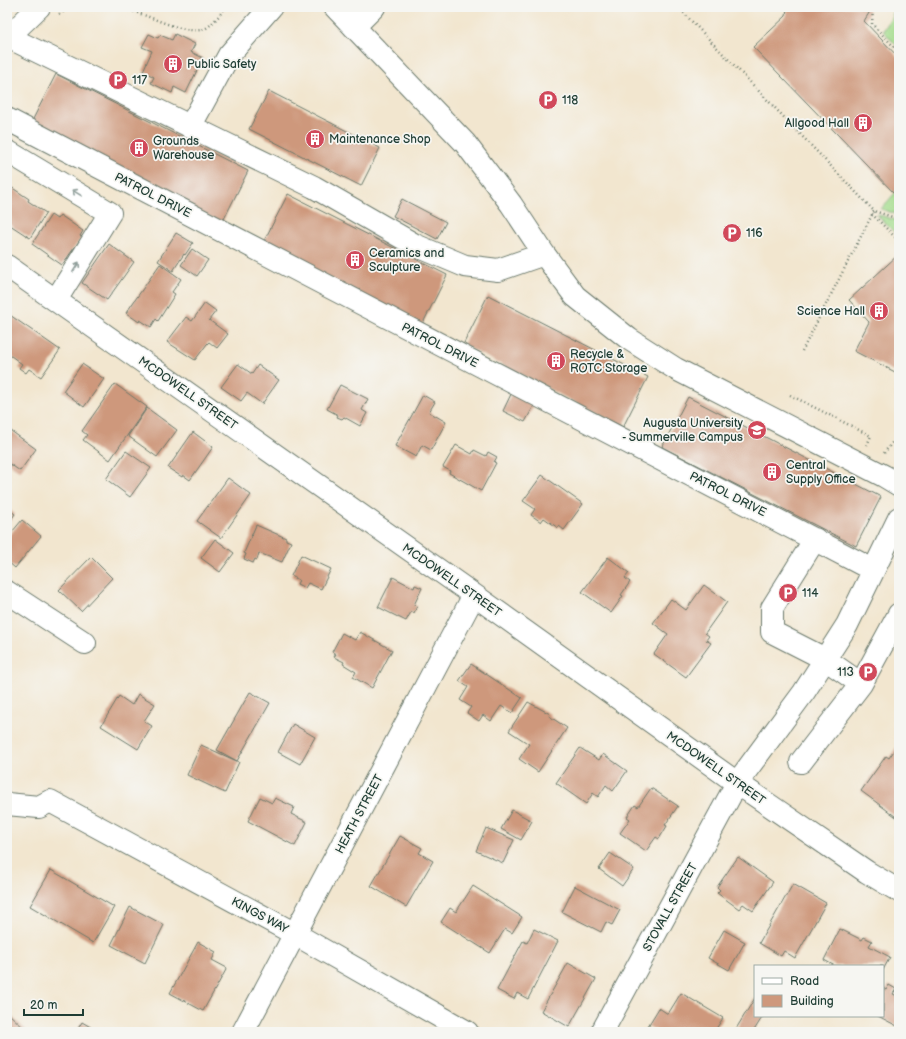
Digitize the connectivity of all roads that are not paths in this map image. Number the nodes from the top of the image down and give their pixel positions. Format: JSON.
{"nodes":[{"id":1,"x":271,"y":7,"type":"edge"},
{"id":2,"x":335,"y":7,"type":"edge"},
{"id":3,"x":374,"y":7,"type":"edge"},
{"id":4,"x":47,"y":11,"type":"edge"},
{"id":5,"x":354,"y":27,"type":"junction"},
{"id":6,"x":7,"y":38,"type":"edge"},
{"id":7,"x":7,"y":120,"type":"edge"},
{"id":8,"x":190,"y":127,"type":"junction"},
{"id":9,"x":7,"y":151,"type":"edge"},
{"id":10,"x":544,"y":254,"type":"junction"},
{"id":11,"x":7,"y":266,"type":"edge"},
{"id":12,"x":56,"y":300,"type":"junction"},
{"id":13,"x":899,"y":485,"type":"edge"},
{"id":14,"x":899,"y":518,"type":"edge"},
{"id":15,"x":815,"y":539,"type":"junction"},
{"id":16,"x":873,"y":570,"type":"junction"},
{"id":17,"x":7,"y":592,"type":"edge"},
{"id":18,"x":474,"y":595,"type":"junction"},
{"id":19,"x":899,"y":614,"type":"edge"},
{"id":20,"x":85,"y":643,"type":"dead end"},
{"id":21,"x":825,"y":660,"type":"junction"},
{"id":22,"x":861,"y":684,"type":"junction"},
{"id":23,"x":801,"y":762,"type":"dead end"},
{"id":24,"x":738,"y":783,"type":"junction"},
{"id":25,"x":7,"y":804,"type":"edge"},
{"id":26,"x":899,"y":891,"type":"edge"},
{"id":27,"x":295,"y":934,"type":"junction"},
{"id":28,"x":242,"y":1032,"type":"edge"},
{"id":29,"x":467,"y":1032,"type":"edge"},
{"id":30,"x":602,"y":1032,"type":"edge"}],
"edges":[{"from":1,"to":8,"type":"street"},
{"from":2,"to":5,"type":"street"},
{"from":3,"to":5,"type":"street"},
{"from":4,"to":6,"type":"street"},
{"from":5,"to":10,"type":"street"},
{"from":6,"to":8,"type":"street"},
{"from":7,"to":15,"type":"street","name":"PATROL DRIVE"},
{"from":8,"to":10,"type":"street"},
{"from":12,"to":9,"type":"street","one_way":true},
{"from":10,"to":13,"type":"street"},
{"from":11,"to":12,"type":"street","name":"MCDOWELL STREET"},
{"from":12,"to":18,"type":"street","name":"MCDOWELL STREET"},
{"from":14,"to":16,"type":"street","name":"STOVALL STREET"},
{"from":15,"to":16,"type":"street","name":"PATROL DRIVE"},
{"from":15,"to":21,"type":"street"},
{"from":16,"to":21,"type":"street","name":"STOVALL STREET"},
{"from":17,"to":20,"type":"street"},
{"from":18,"to":24,"type":"street","name":"MCDOWELL STREET"},
{"from":18,"to":27,"type":"street","name":"HEATH STREET"},
{"from":19,"to":22,"type":"street"},
{"from":21,"to":22,"type":"street"},
{"from":21,"to":24,"type":"street","name":"STOVALL STREET"},
{"from":22,"to":23,"type":"street"},
{"from":24,"to":26,"type":"street","name":"MCDOWELL STREET"},
{"from":24,"to":30,"type":"street","name":"STOVALL STREET"},
{"from":25,"to":27,"type":"street","name":"KINGS WAY"},
{"from":27,"to":28,"type":"street","name":"HEATH STREET"},
{"from":27,"to":29,"type":"street","name":"KINGS WAY"}]}
